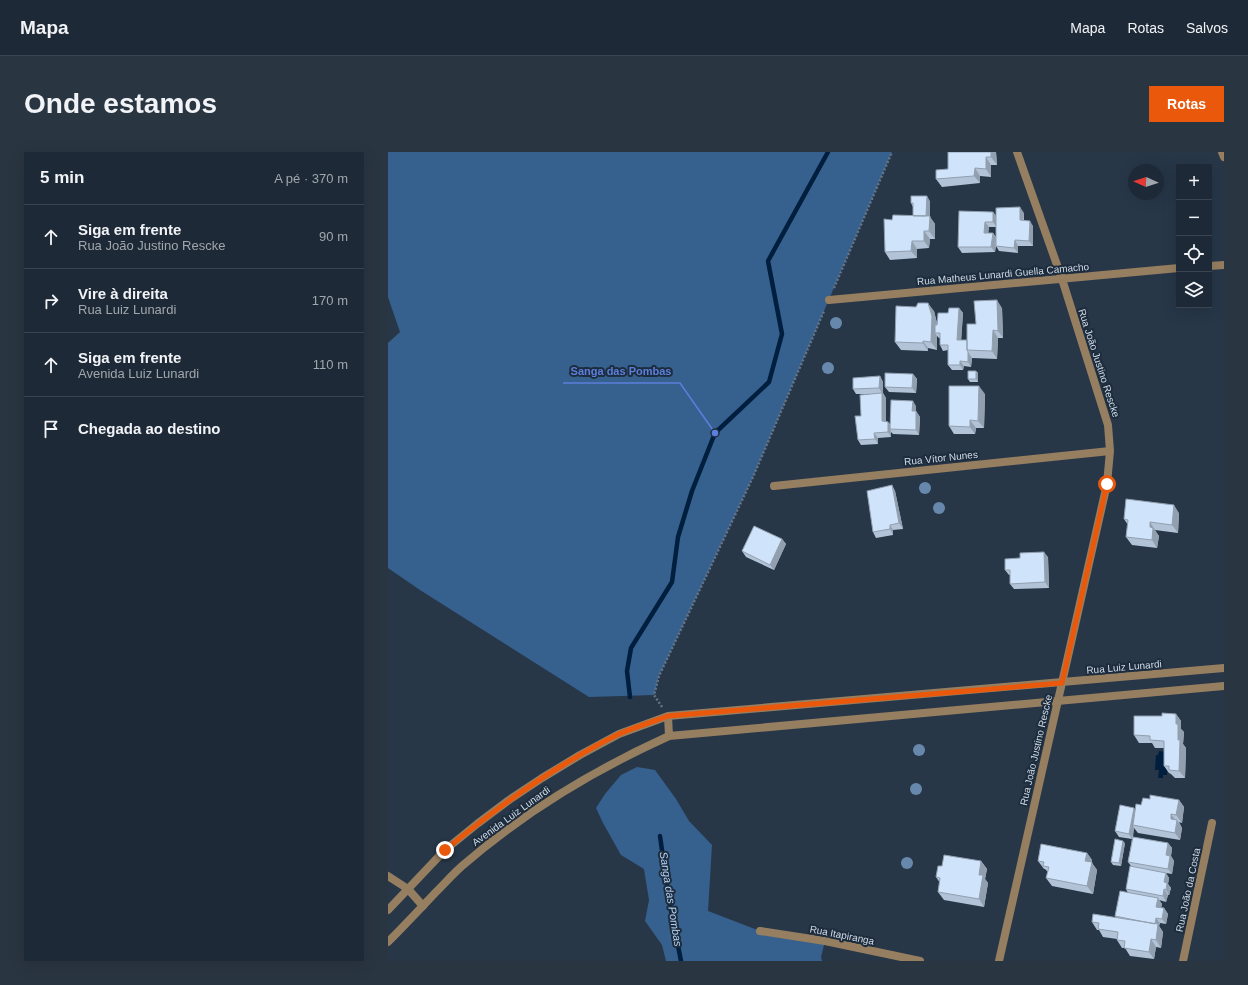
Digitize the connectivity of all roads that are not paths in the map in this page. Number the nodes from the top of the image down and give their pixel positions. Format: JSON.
{"nodes":[{"id":1,"x":1017,"y":152,"type":"edge"},
{"id":2,"x":1222,"y":152,"type":"edge"},
{"id":3,"x":1224,"y":157,"type":"edge"},
{"id":4,"x":1224,"y":265,"type":"edge"},
{"id":5,"x":1212,"y":266,"type":"edge"},
{"id":6,"x":1176,"y":268,"type":"edge"},
{"id":7,"x":1062,"y":278,"type":"junction"},
{"id":8,"x":829,"y":300,"type":"road end"},
{"id":9,"x":1110,"y":451,"type":"junction"},
{"id":10,"x":774,"y":486,"type":"dead end"},
{"id":11,"x":1224,"y":668,"type":"edge"},
{"id":12,"x":1062,"y":683,"type":"junction"},
{"id":13,"x":1224,"y":686,"type":"edge"},
{"id":14,"x":1058,"y":701,"type":"junction"},
{"id":15,"x":668,"y":716,"type":"junction"},
{"id":16,"x":668,"y":736,"type":"junction"},
{"id":17,"x":1212,"y":823,"type":"dead end"},
{"id":18,"x":388,"y":876,"type":"edge"},
{"id":19,"x":408,"y":889,"type":"junction"},
{"id":20,"x":423,"y":906,"type":"junction"},
{"id":21,"x":388,"y":910,"type":"edge"},
{"id":22,"x":760,"y":931,"type":"dead end"},
{"id":23,"x":388,"y":942,"type":"edge"},
{"id":24,"x":920,"y":961,"type":"edge"},
{"id":25,"x":999,"y":961,"type":"edge"},
{"id":26,"x":1183,"y":961,"type":"edge"}],
"edges":[{"from":1,"to":7,"type":"street","name":"Rua João Justino Rescke"},
{"from":2,"to":3,"type":"street"},
{"from":4,"to":5,"type":"street"},
{"from":6,"to":7,"type":"street","name":"Rua Matheus Lunardi Guella Camacho"},
{"from":7,"to":8,"type":"street","name":"Rua Matheus Lunardi Guella Camacho"},
{"from":7,"to":9,"type":"street","name":"Rua João Justino Rescke"},
{"from":9,"to":10,"type":"street","name":"Rua Vítor Nunes"},
{"from":9,"to":12,"type":"street","name":"Rua João Justino Rescke"},
{"from":11,"to":12,"type":"street","name":"Rua Luiz Lunardi"},
{"from":12,"to":14,"type":"street","name":"Rua João Justino Rescke"},
{"from":12,"to":15,"type":"street","name":"Rua Luiz Lunardi"},
{"from":13,"to":14,"type":"street"},
{"from":14,"to":16,"type":"street"},
{"from":14,"to":25,"type":"street","name":"Rua João Justino Rescke"},
{"from":15,"to":16,"type":"street"},
{"from":15,"to":19,"type":"street","name":"Avenida Luiz Lunardi"},
{"from":16,"to":20,"type":"street","name":"Avenida Luiz Lunardi"},
{"from":17,"to":26,"type":"street","name":"Rua João da Costa"},
{"from":18,"to":19,"type":"street"},
{"from":19,"to":20,"type":"street"},
{"from":19,"to":21,"type":"street","name":"Avenida Luiz Lunardi"},
{"from":20,"to":23,"type":"street","name":"Avenida Luiz Lunardi"},
{"from":22,"to":24,"type":"street","name":"Rua Itapiranga"}]}
